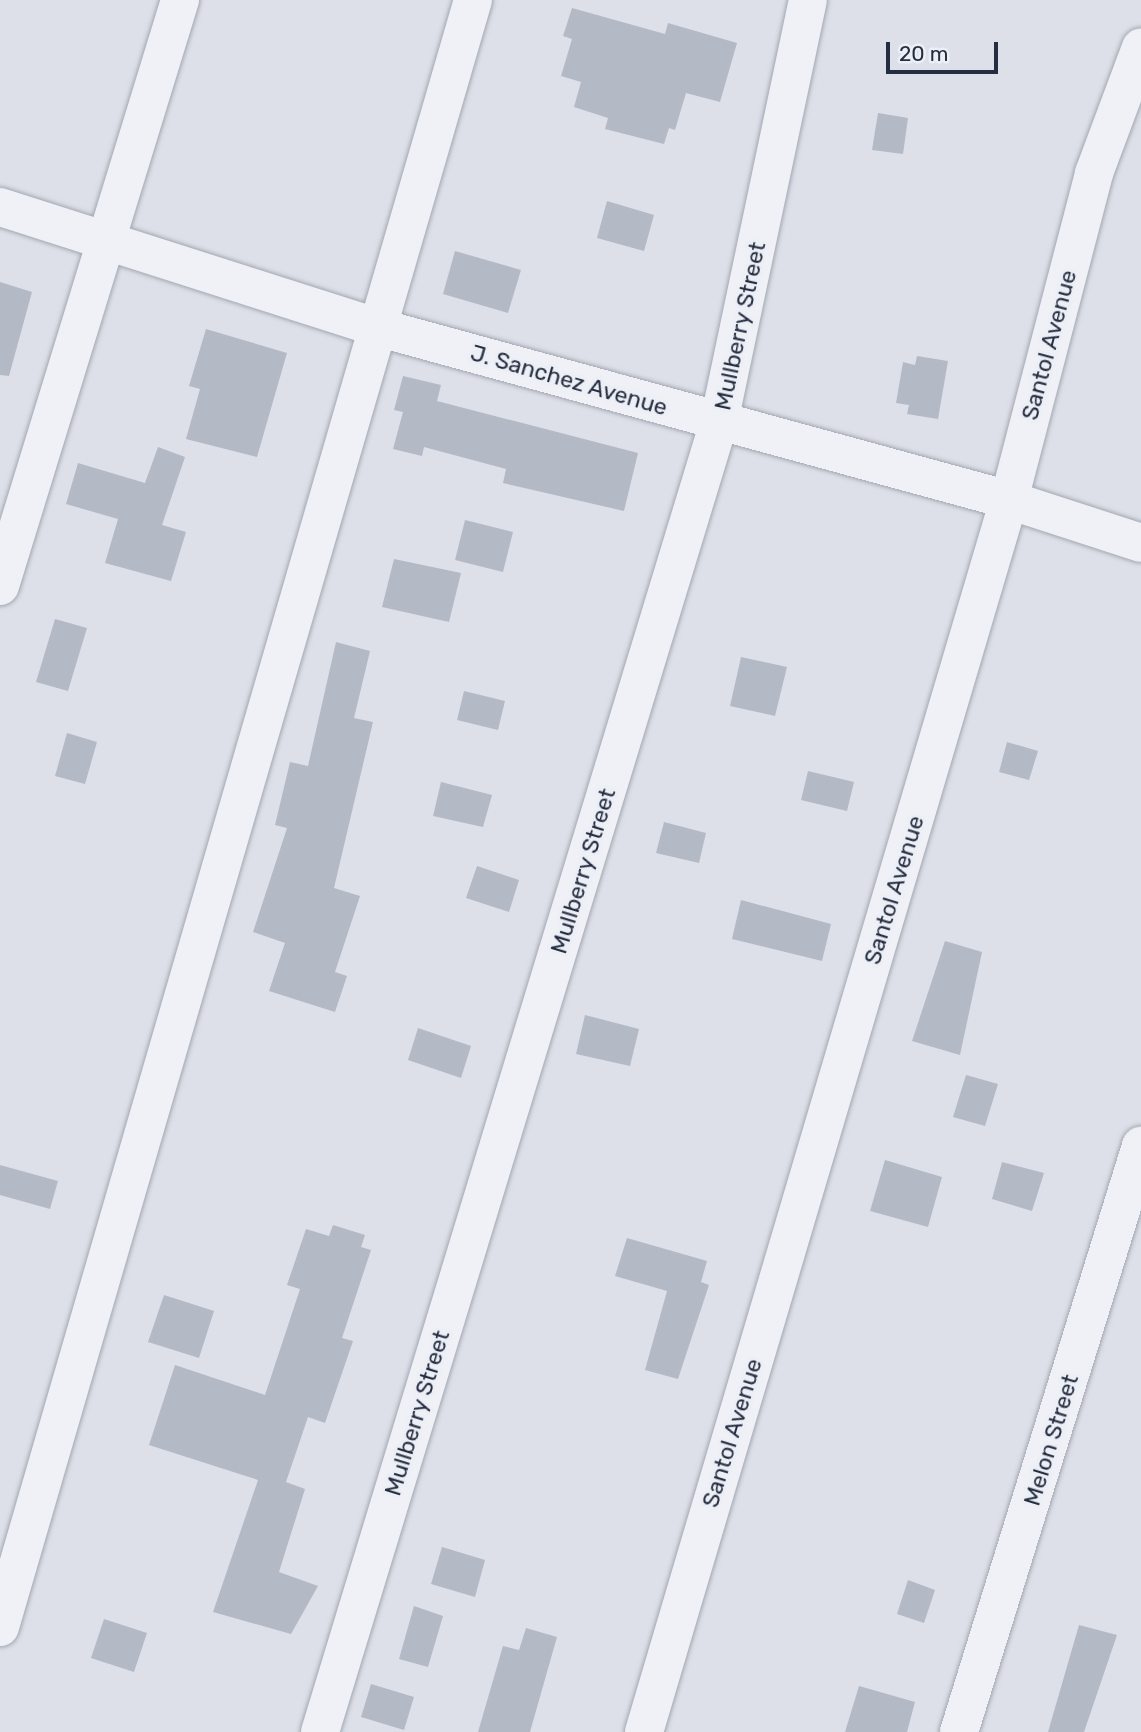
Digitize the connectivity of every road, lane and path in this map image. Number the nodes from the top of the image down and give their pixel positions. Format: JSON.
{"nodes":[{"id":1,"x":180,"y":0,"type":"edge"},
{"id":2,"x":473,"y":0,"type":"edge"},
{"id":3,"x":808,"y":0,"type":"edge"},
{"id":4,"x":1141,"y":47,"type":"edge"},
{"id":5,"x":0,"y":207,"type":"edge"},
{"id":6,"x":104,"y":238,"type":"junction"},
{"id":7,"x":380,"y":328,"type":"junction"},
{"id":8,"x":719,"y":422,"type":"junction"},
{"id":9,"x":1009,"y":500,"type":"junction"},
{"id":10,"x":1141,"y":543,"type":"edge"},
{"id":11,"x":0,"y":586,"type":"edge"},
{"id":12,"x":1141,"y":1146,"type":"edge"},
{"id":13,"x":0,"y":1627,"type":"edge"},
{"id":14,"x":320,"y":1732,"type":"edge"},
{"id":15,"x":644,"y":1732,"type":"edge"},
{"id":16,"x":959,"y":1732,"type":"edge"}],
"edges":[{"from":1,"to":6,"type":"street"},
{"from":2,"to":7,"type":"street"},
{"from":3,"to":8,"type":"street","name":"Mullberry Street"},
{"from":4,"to":9,"type":"street","name":"Santol Avenue"},
{"from":5,"to":6,"type":"street","name":"J. Sanchez Avenue"},
{"from":6,"to":7,"type":"street","name":"J. Sanchez Avenue"},
{"from":6,"to":11,"type":"street"},
{"from":7,"to":8,"type":"street","name":"J. Sanchez Avenue"},
{"from":7,"to":13,"type":"street"},
{"from":8,"to":9,"type":"street","name":"J. Sanchez Avenue"},
{"from":8,"to":14,"type":"street","name":"Mullberry Street"},
{"from":9,"to":10,"type":"street","name":"J. Sanchez Avenue"},
{"from":9,"to":15,"type":"street","name":"Santol Avenue"},
{"from":12,"to":16,"type":"street","name":"Melon Street"}]}
